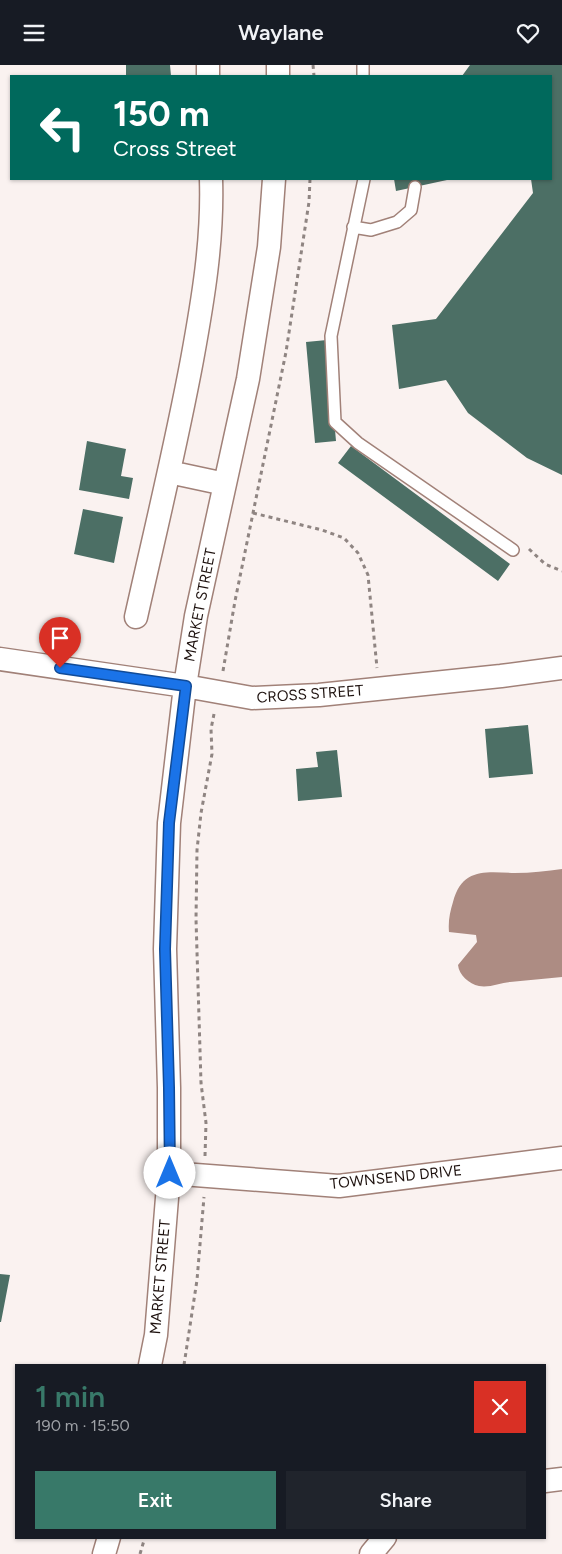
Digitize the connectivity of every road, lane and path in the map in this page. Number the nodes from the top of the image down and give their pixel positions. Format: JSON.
{"nodes":[{"id":1,"x":211,"y":180,"type":"edge"},
{"id":2,"x":274,"y":180,"type":"edge"},
{"id":3,"x":310,"y":180,"type":"edge"},
{"id":4,"x":364,"y":180,"type":"edge"},
{"id":5,"x":415,"y":187,"type":"dead end"},
{"id":6,"x":353,"y":227,"type":"junction"},
{"id":7,"x":169,"y":472,"type":"junction"},
{"id":8,"x":225,"y":484,"type":"junction"},
{"id":9,"x":253,"y":513,"type":"junction"},
{"id":10,"x":513,"y":550,"type":"joint"},
{"id":11,"x":562,"y":571,"type":"edge"},
{"id":12,"x":136,"y":617,"type":"dead end"},
{"id":13,"x":0,"y":659,"type":"edge"},
{"id":14,"x":562,"y":668,"type":"edge"},
{"id":15,"x":186,"y":686,"type":"junction"},
{"id":16,"x":377,"y":689,"type":"junction"},
{"id":17,"x":219,"y":693,"type":"junction"},
{"id":18,"x":562,"y":1158,"type":"edge"},
{"id":19,"x":170,"y":1173,"type":"junction"},
{"id":20,"x":205,"y":1176,"type":"junction"},
{"id":21,"x":150,"y":1364,"type":"edge"},
{"id":22,"x":184,"y":1364,"type":"edge"},
{"id":23,"x":562,"y":1479,"type":"edge"},
{"id":24,"x":546,"y":1481,"type":"edge"},
{"id":25,"x":108,"y":1539,"type":"edge"},
{"id":26,"x":144,"y":1539,"type":"edge"},
{"id":27,"x":383,"y":1539,"type":"edge"},
{"id":28,"x":104,"y":1554,"type":"edge"},
{"id":29,"x":140,"y":1554,"type":"edge"},
{"id":30,"x":371,"y":1554,"type":"edge"}],
"edges":[{"from":1,"to":7,"type":"street"},
{"from":2,"to":8,"type":"street","name":"MARKET STREET"},
{"from":3,"to":9,"type":"path"},
{"from":4,"to":6,"type":"lane"},
{"from":5,"to":6,"type":"lane"},
{"from":6,"to":10,"type":"lane"},
{"from":7,"to":8,"type":"street"},
{"from":7,"to":12,"type":"street"},
{"from":8,"to":15,"type":"street","name":"MARKET STREET"},
{"from":9,"to":16,"type":"path"},
{"from":9,"to":17,"type":"path"},
{"from":10,"to":11,"type":"path"},
{"from":13,"to":15,"type":"street","name":"CROSS STREET"},
{"from":14,"to":16,"type":"street","name":"CROSS STREET"},
{"from":15,"to":17,"type":"street","name":"CROSS STREET"},
{"from":15,"to":19,"type":"street","name":"MARKET STREET"},
{"from":16,"to":17,"type":"street","name":"CROSS STREET"},
{"from":17,"to":20,"type":"path"},
{"from":18,"to":20,"type":"street","name":"TOWNSEND DRIVE"},
{"from":19,"to":20,"type":"street","name":"TOWNSEND DRIVE"},
{"from":19,"to":21,"type":"street","name":"MARKET STREET"},
{"from":20,"to":22,"type":"path"},
{"from":23,"to":24,"type":"street"},
{"from":25,"to":28,"type":"street"},
{"from":26,"to":29,"type":"path"},
{"from":27,"to":30,"type":"street"}]}
